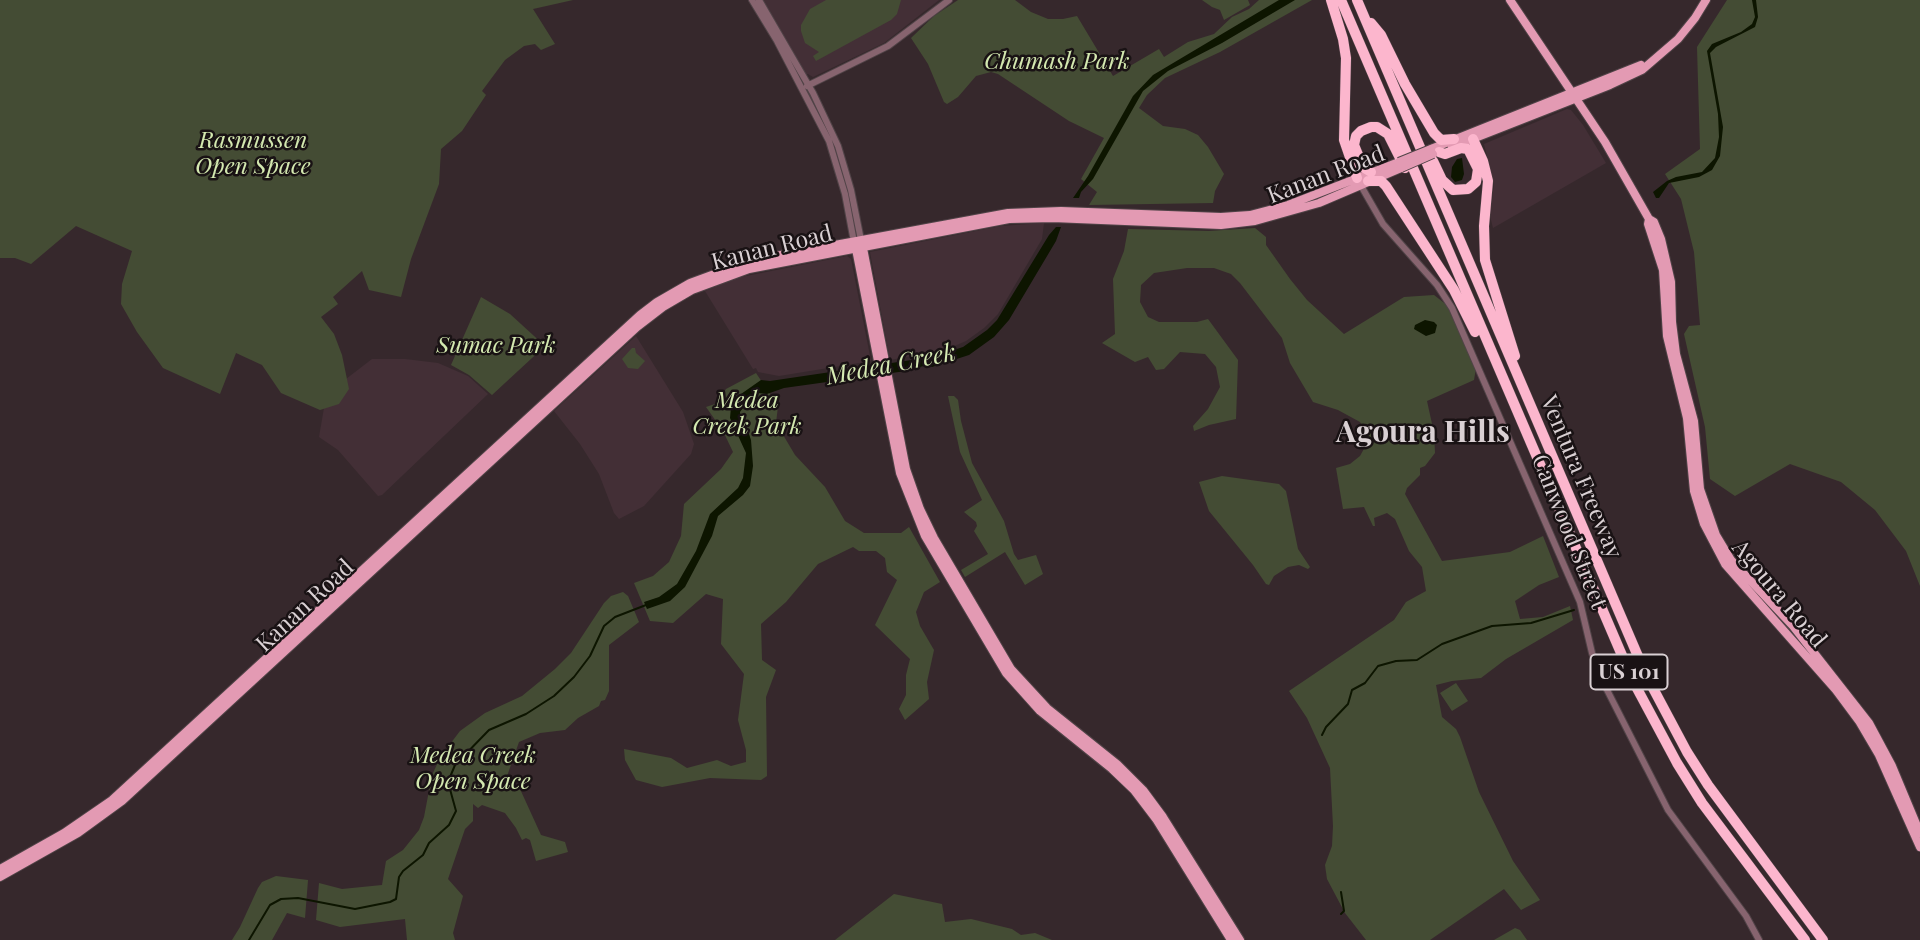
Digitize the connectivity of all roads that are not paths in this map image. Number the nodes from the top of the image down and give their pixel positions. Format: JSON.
{"nodes":[{"id":1,"x":752,"y":0,"type":"edge"},
{"id":2,"x":759,"y":0,"type":"edge"},
{"id":3,"x":949,"y":0,"type":"edge"},
{"id":4,"x":1331,"y":0,"type":"edge"},
{"id":5,"x":1341,"y":0,"type":"edge"},
{"id":6,"x":1357,"y":0,"type":"edge"},
{"id":7,"x":1513,"y":0,"type":"edge"},
{"id":8,"x":1706,"y":0,"type":"edge"},
{"id":9,"x":1363,"y":14,"type":"junction"},
{"id":10,"x":1382,"y":58,"type":"junction"},
{"id":11,"x":805,"y":87,"type":"junction"},
{"id":12,"x":1573,"y":95,"type":"junction"},
{"id":13,"x":1471,"y":136,"type":"junction"},
{"id":14,"x":1454,"y":139,"type":"junction"},
{"id":15,"x":1434,"y":152,"type":"junction"},
{"id":16,"x":1364,"y":179,"type":"junction"},
{"id":17,"x":1430,"y":211,"type":"junction"},
{"id":18,"x":858,"y":244,"type":"junction"},
{"id":19,"x":883,"y":374,"type":"junction"},
{"id":20,"x":1513,"y":404,"type":"junction"},
{"id":21,"x":1534,"y":416,"type":"junction"},
{"id":22,"x":1846,"y":696,"type":"junction"},
{"id":23,"x":1920,"y":833,"type":"edge"},
{"id":24,"x":1920,"y":846,"type":"edge"},
{"id":25,"x":0,"y":869,"type":"edge"},
{"id":26,"x":0,"y":877,"type":"edge"},
{"id":27,"x":1788,"y":917,"type":"junction"},
{"id":28,"x":1809,"y":922,"type":"junction"},
{"id":29,"x":1231,"y":940,"type":"edge"},
{"id":30,"x":1240,"y":940,"type":"edge"},
{"id":31,"x":1759,"y":940,"type":"edge"},
{"id":32,"x":1799,"y":940,"type":"edge"},
{"id":33,"x":1805,"y":940,"type":"edge"},
{"id":34,"x":1823,"y":940,"type":"edge"},
{"id":35,"x":1830,"y":940,"type":"edge"}],
"edges":[{"from":1,"to":11,"type":"street"},
{"from":2,"to":11,"type":"street"},
{"from":3,"to":11,"type":"street"},
{"from":4,"to":16,"type":"highway"},
{"from":5,"to":17,"type":"highway","name":"Ventura Freeway","number":"US 101"},
{"from":6,"to":9,"type":"highway","name":"Ventura Freeway","number":"US 101"},
{"from":7,"to":12,"type":"main road","name":"Agoura Road"},
{"from":8,"to":12,"type":"main road","name":"Kanan Road"},
{"from":9,"to":10,"type":"highway","name":"Ventura Freeway","number":"US 101"},
{"from":9,"to":14,"type":"highway"},
{"from":10,"to":15,"type":"highway"},
{"from":10,"to":21,"type":"highway","name":"Ventura Freeway","number":"US 101"},
{"from":11,"to":18,"type":"street"},
{"from":12,"to":13,"type":"main road","name":"Kanan Road"},
{"from":12,"to":22,"type":"main road","name":"Agoura Road"},
{"from":13,"to":14,"type":"main road","name":"Kanan Road"},
{"from":13,"to":15,"type":"main road","name":"Kanan Road"},
{"from":13,"to":21,"type":"highway"},
{"from":14,"to":15,"type":"main road","name":"Kanan Road"},
{"from":15,"to":16,"type":"main road","name":"Kanan Road","bridge":true},
{"from":16,"to":17,"type":"highway"},
{"from":16,"to":18,"type":"main road","name":"Kanan Road"},
{"from":16,"to":20,"type":"highway"},
{"from":16,"to":31,"type":"street","name":"Canwood Street"},
{"from":17,"to":20,"type":"highway","name":"Ventura Freeway","number":"US 101"},
{"from":18,"to":19,"type":"main road"},
{"from":18,"to":25,"type":"main road","name":"Kanan Road"},
{"from":18,"to":26,"type":"main road","name":"Kanan Road"},
{"from":19,"to":29,"type":"main road"},
{"from":19,"to":30,"type":"main road"},
{"from":20,"to":27,"type":"highway","name":"Ventura Freeway","number":"US 101"},
{"from":21,"to":28,"type":"highway","name":"Ventura Freeway","number":"US 101"},
{"from":22,"to":23,"type":"main road","name":"Agoura Road"},
{"from":22,"to":24,"type":"main road","name":"Agoura Road"},
{"from":27,"to":32,"type":"highway"},
{"from":27,"to":33,"type":"highway","name":"Ventura Freeway","number":"US 101"},
{"from":28,"to":34,"type":"highway","name":"Ventura Freeway","number":"US 101"},
{"from":28,"to":35,"type":"highway"}]}
